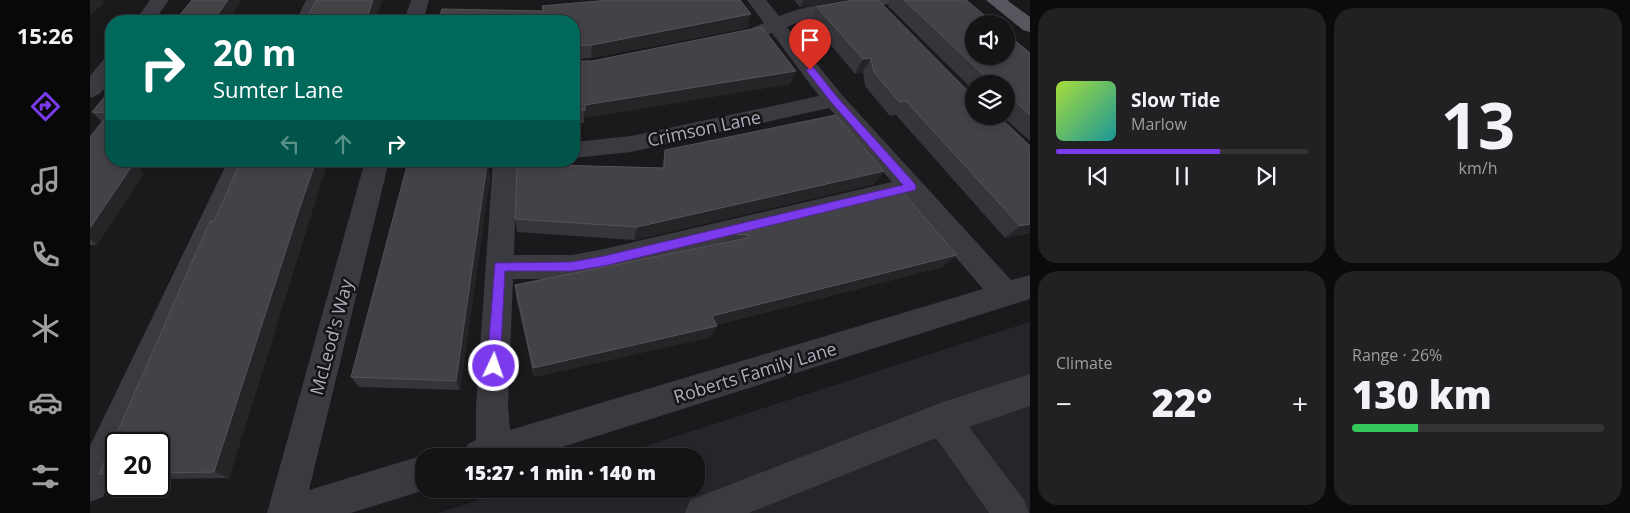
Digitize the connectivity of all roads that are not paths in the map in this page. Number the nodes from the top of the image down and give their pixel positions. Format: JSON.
{"nodes":[{"id":1,"x":160,"y":0,"type":"edge"},
{"id":2,"x":315,"y":0,"type":"edge"},
{"id":3,"x":420,"y":0,"type":"edge"},
{"id":4,"x":756,"y":0,"type":"edge"},
{"id":5,"x":995,"y":0,"type":"edge"},
{"id":6,"x":1018,"y":0,"type":"edge"},
{"id":7,"x":879,"y":6,"type":"edge"},
{"id":8,"x":1030,"y":8,"type":"edge"},
{"id":9,"x":149,"y":15,"type":"edge"},
{"id":10,"x":308,"y":15,"type":"edge"},
{"id":11,"x":416,"y":15,"type":"edge"},
{"id":12,"x":775,"y":25,"type":"junction"},
{"id":13,"x":1030,"y":26,"type":"edge"},
{"id":14,"x":742,"y":37,"type":"edge"},
{"id":15,"x":105,"y":72,"type":"edge"},
{"id":16,"x":90,"y":91,"type":"edge"},
{"id":17,"x":834,"y":100,"type":"junction"},
{"id":18,"x":580,"y":149,"type":"edge"},
{"id":19,"x":237,"y":167,"type":"edge"},
{"id":20,"x":375,"y":167,"type":"edge"},
{"id":21,"x":505,"y":167,"type":"edge"},
{"id":22,"x":911,"y":187,"type":"junction"},
{"id":23,"x":499,"y":267,"type":"junction"},
{"id":24,"x":1018,"y":291,"type":"edge"},
{"id":25,"x":1030,"y":390,"type":"edge"},
{"id":26,"x":943,"y":418,"type":"junction"},
{"id":27,"x":488,"y":448,"type":"edge"},
{"id":28,"x":507,"y":448,"type":"edge"},
{"id":29,"x":415,"y":476,"type":"edge"},
{"id":30,"x":90,"y":484,"type":"edge"},
{"id":31,"x":285,"y":513,"type":"edge"},
{"id":32,"x":292,"y":513,"type":"edge"},
{"id":33,"x":702,"y":513,"type":"edge"},
{"id":34,"x":1011,"y":513,"type":"edge"}],
"edges":[{"from":1,"to":9,"type":"street"},
{"from":2,"to":10,"type":"street"},
{"from":3,"to":11,"type":"street"},
{"from":4,"to":12,"type":"street"},
{"from":5,"to":13,"type":"main road"},
{"from":6,"to":8,"type":"main road"},
{"from":7,"to":12,"type":"street"},
{"from":12,"to":14,"type":"street"},
{"from":12,"to":17,"type":"street"},
{"from":15,"to":16,"type":"street"},
{"from":17,"to":18,"type":"street","name":"Crimson Lane"},
{"from":17,"to":22,"type":"street"},
{"from":19,"to":30,"type":"street"},
{"from":20,"to":31,"type":"street","name":"McLeod's Way"},
{"from":21,"to":23,"type":"street"},
{"from":22,"to":23,"type":"street"},
{"from":22,"to":24,"type":"street"},
{"from":23,"to":27,"type":"street"},
{"from":24,"to":28,"type":"street","name":"Roberts Family Lane"},
{"from":25,"to":26,"type":"street"},
{"from":26,"to":33,"type":"street"},
{"from":26,"to":34,"type":"street"},
{"from":29,"to":32,"type":"street"}]}
